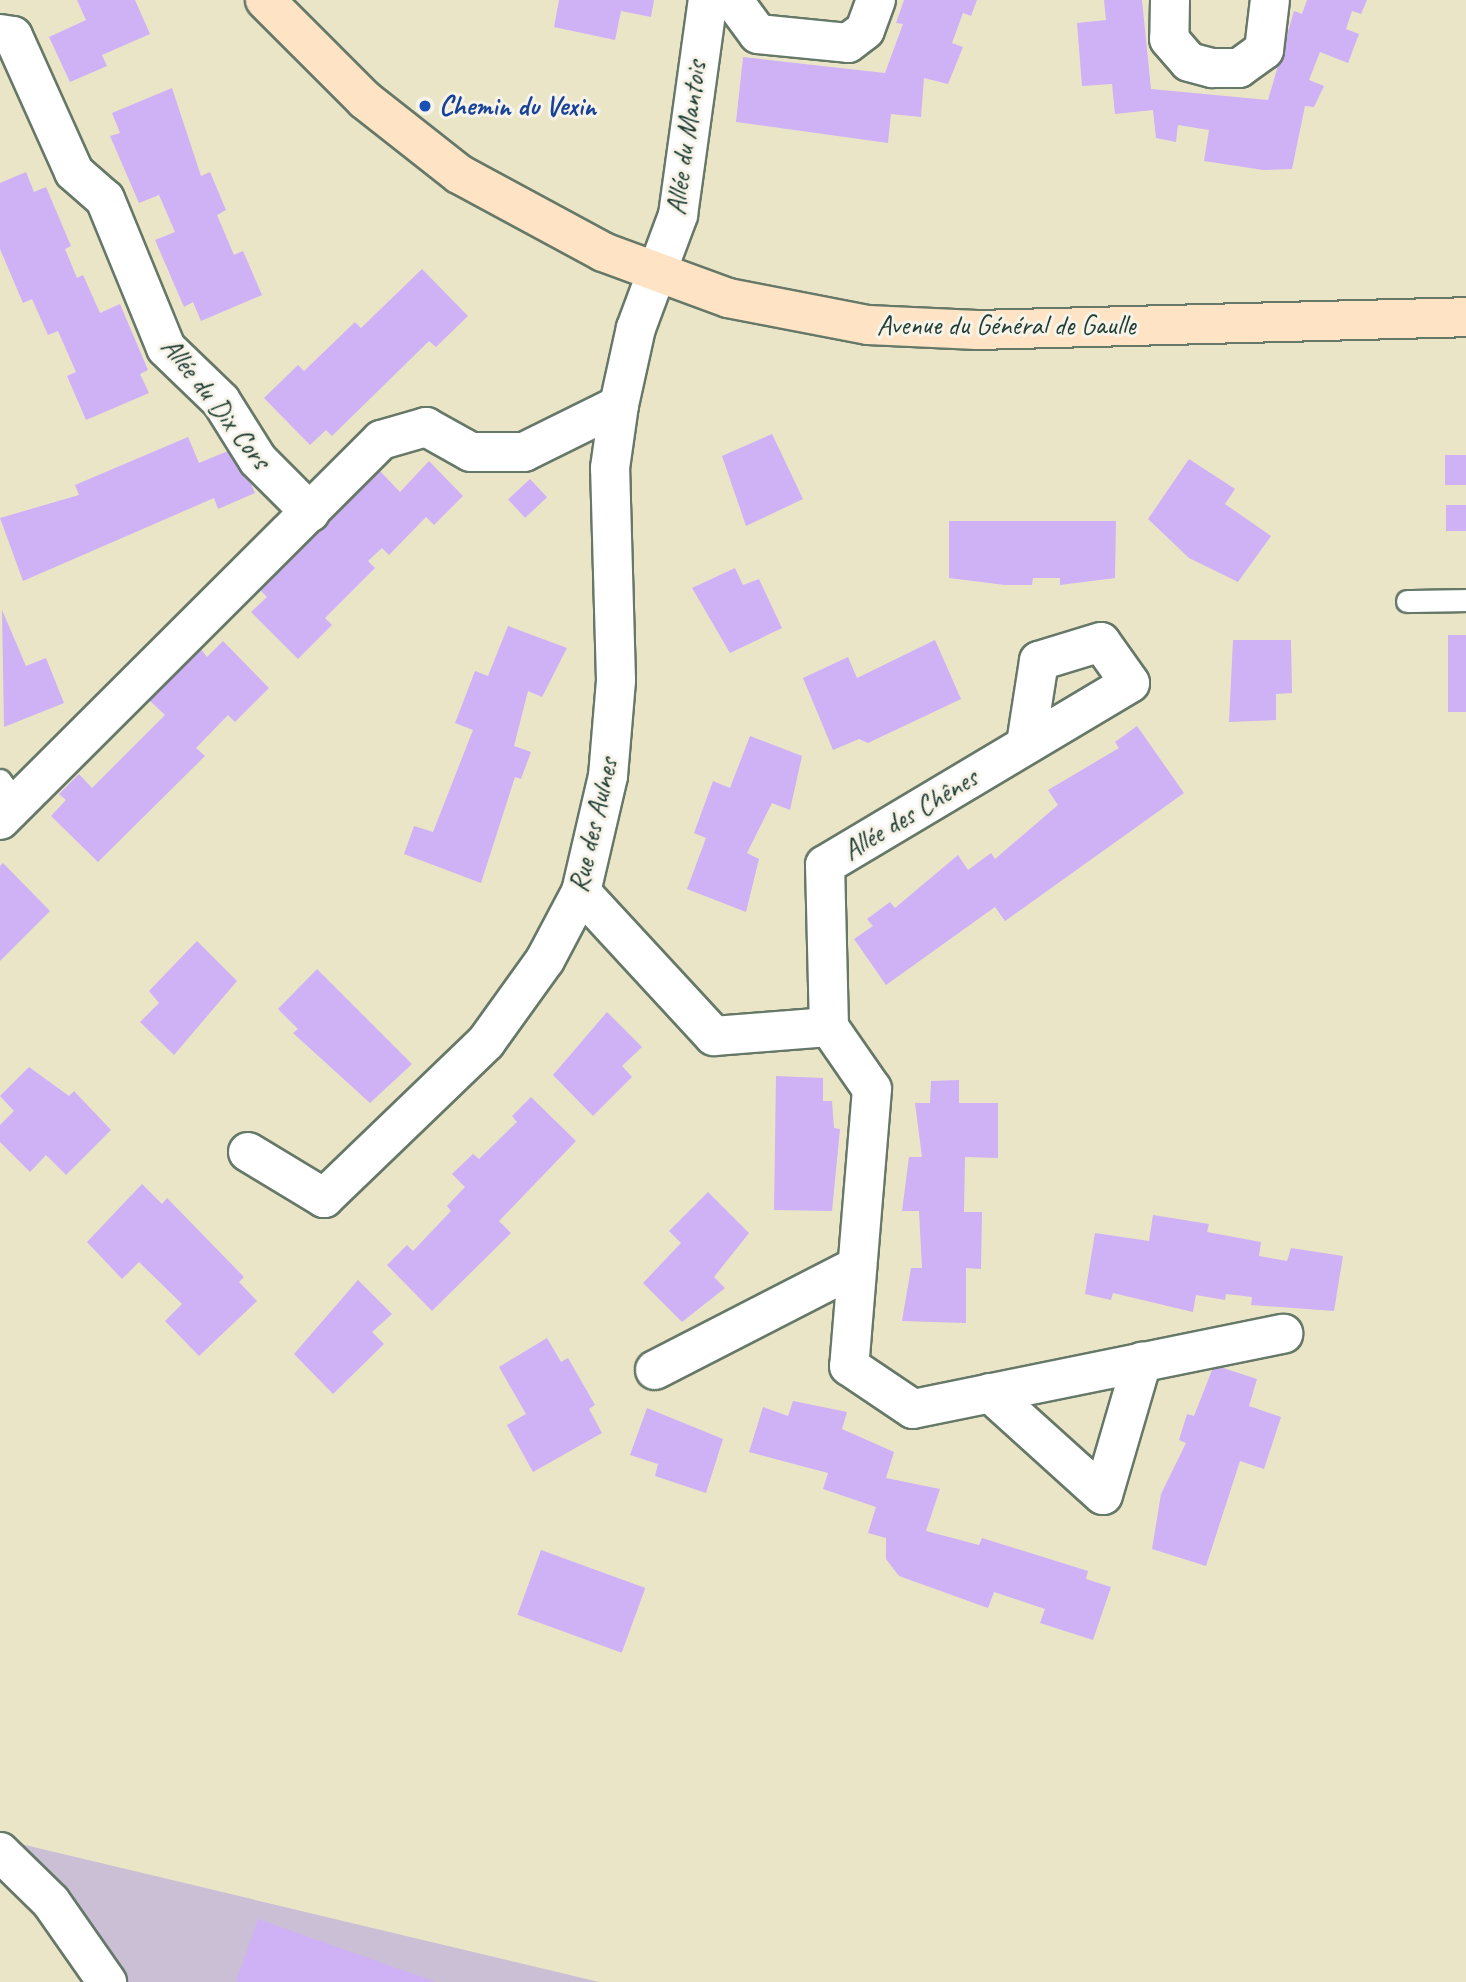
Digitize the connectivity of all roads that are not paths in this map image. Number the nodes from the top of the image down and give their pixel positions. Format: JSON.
{"nodes":[{"id":1,"x":265,"y":0,"type":"edge"},
{"id":2,"x":708,"y":0,"type":"edge"},
{"id":3,"x":733,"y":0,"type":"edge"},
{"id":4,"x":876,"y":0,"type":"edge"},
{"id":5,"x":1170,"y":0,"type":"edge"},
{"id":6,"x":1270,"y":0,"type":"edge"},
{"id":7,"x":0,"y":34,"type":"edge"},
{"id":8,"x":657,"y":275,"type":"junction"},
{"id":9,"x":1466,"y":317,"type":"edge"},
{"id":10,"x":619,"y":405,"type":"junction"},
{"id":11,"x":310,"y":512,"type":"junction"},
{"id":12,"x":1466,"y":600,"type":"edge"},
{"id":13,"x":1407,"y":601,"type":"dead end"},
{"id":14,"x":1026,"y":744,"type":"dead end"},
{"id":15,"x":5,"y":801,"type":"edge"},
{"id":16,"x":582,"y":892,"type":"junction"},
{"id":17,"x":829,"y":1027,"type":"junction"},
{"id":18,"x":248,"y":1152,"type":"dead end"},
{"id":19,"x":857,"y":1266,"type":"junction"},
{"id":20,"x":1283,"y":1334,"type":"dead end"},
{"id":21,"x":1142,"y":1362,"type":"junction"},
{"id":22,"x":655,"y":1370,"type":"dead end"},
{"id":23,"x":990,"y":1393,"type":"junction"},
{"id":24,"x":0,"y":1852,"type":"edge"},
{"id":25,"x":107,"y":1982,"type":"edge"}],
"edges":[{"from":1,"to":8,"type":"street","name":"Avenue du Général de Gaulle"},
{"from":2,"to":8,"type":"street","name":"Allée du Mantois"},
{"from":3,"to":4,"type":"street"},
{"from":5,"to":6,"type":"street"},
{"from":7,"to":11,"type":"street","name":"Allée du Dix Cors"},
{"from":8,"to":9,"type":"street","name":"Avenue du Général de Gaulle"},
{"from":8,"to":10,"type":"street","name":"Rue des Aulnes"},
{"from":10,"to":11,"type":"street"},
{"from":10,"to":16,"type":"street","name":"Rue des Aulnes"},
{"from":11,"to":15,"type":"street"},
{"from":12,"to":13,"type":"lane"},
{"from":14,"to":17,"type":"street","name":"Allée des Chênes"},
{"from":16,"to":17,"type":"street"},
{"from":16,"to":18,"type":"street","name":"Rue des Aulnes"},
{"from":17,"to":19,"type":"street"},
{"from":19,"to":22,"type":"street"},
{"from":19,"to":23,"type":"street"},
{"from":20,"to":21,"type":"street"},
{"from":21,"to":23,"type":"street"},
{"from":21,"to":23,"type":"street"},
{"from":24,"to":25,"type":"street"}]}
